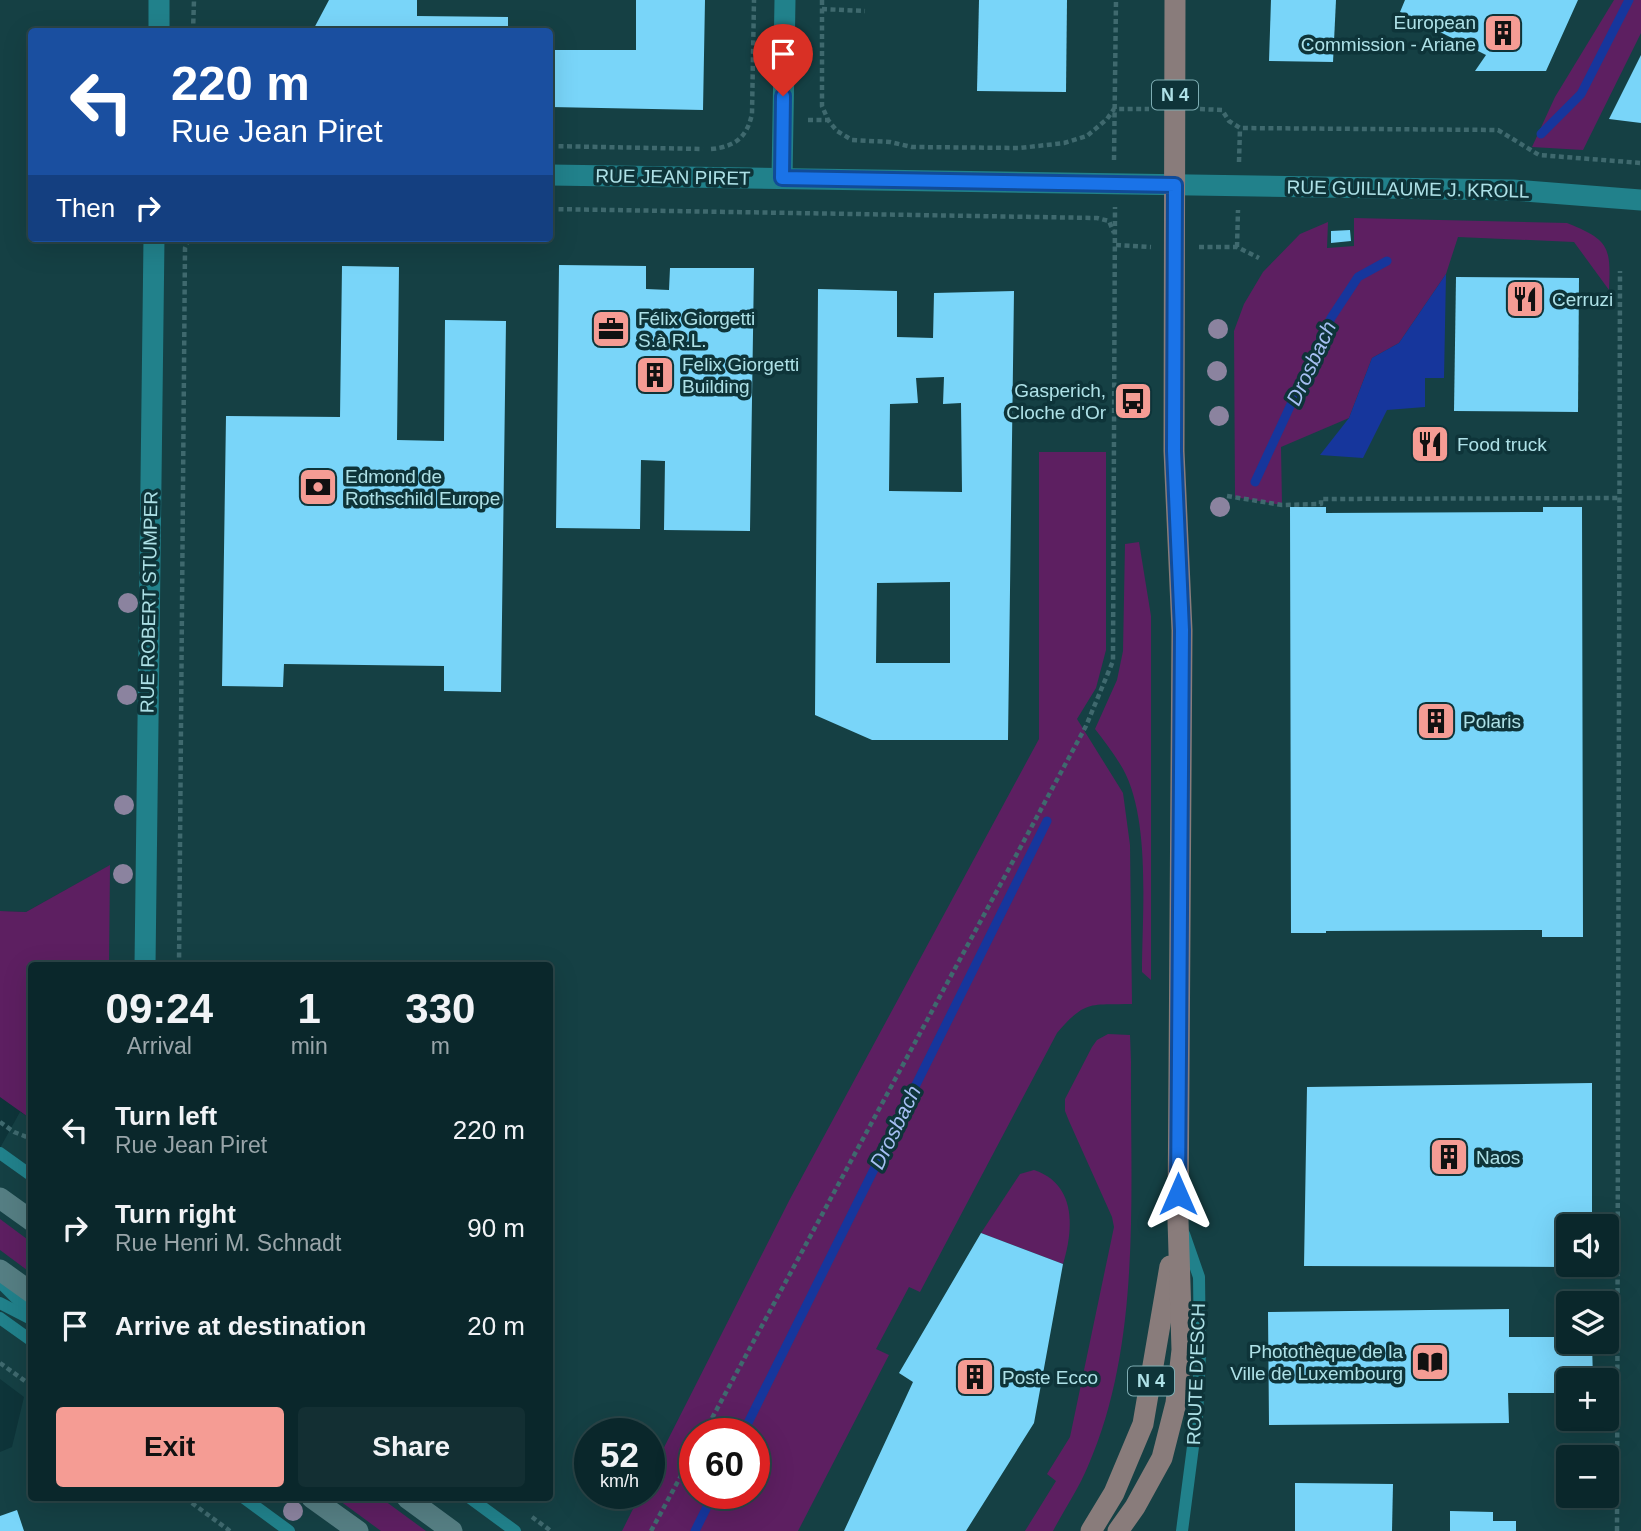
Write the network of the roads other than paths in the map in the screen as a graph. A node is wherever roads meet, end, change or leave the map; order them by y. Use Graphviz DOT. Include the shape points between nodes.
graph roads {
  1 [pos="159,0"];
  2 [pos="785,0"];
  3 [pos="1174,0"];
  4 [pos="159,28"];
  5 [pos="553,175"];
  6 [pos="782,178"];
  7 [pos="1175,185"];
  8 [pos="1641,200"];
  9 [pos="155,242"];
  10 [pos="145,962"];
  11 [pos="0,1153"];
  12 [pos="28,1173"];
  13 [pos="0,1198"];
  14 [pos="28,1218"];
  15 [pos="1178,1220"];
  16 [pos="0,1270"];
  17 [pos="0,1282"];
  18 [pos="28,1290"];
  19 [pos="0,1303"];
  20 [pos="28,1313"];
  21 [pos="28,1315"];
  22 [pos="0,1318"];
  23 [pos="28,1338"];
  24 [pos="248,1501"];
  25 [pos="316,1501"];
  26 [pos="411,1501"];
  27 [pos="474,1501"];
  28 [pos="289,1531"];
  29 [pos="358,1531"];
  30 [pos="452,1531"];
  31 [pos="515,1531"];
  32 [pos="1091,1531"];
  33 [pos="1118,1531"];
  34 [pos="1182,1531"];
  1 -- 4 [label="street"];
  2 -- 6 [label="street"];
  3 -- 7 [label="main road, ROUTE D'ESCH / N 4"];
  5 -- 6 [label="street, RUE JEAN PIRET"];
  6 -- 7 [label="street, RUE JEAN PIRET"];
  7 -- 8 [label="street, RUE GUILLAUME J. KROLL" via="1513,190"];
  7 -- 15 [label="main road, ROUTE D'ESCH / N 4" via="1174,451 1182,630"];
  9 -- 10 [label="street, RUE ROBERT STUMPER"];
  11 -- 12 [label="lane"];
  13 -- 14 [label="main road"];
  15 -- 32 [label="main road, ROUTE D'ESCH / N 4" via="1143,1424 1114,1493"];
  15 -- 33 [label="main road, ROUTE D'ESCH / N 4" via="1182,1350 1176,1403 1162,1458"];
  15 -- 34 [label="lane, ROUTE D'ESCH" via="1199,1277 1200,1354"];
  16 -- 18 [label="main road"];
  17 -- 20 [label="lane"];
  19 -- 21 [label="lane"];
  22 -- 23 [label="lane"];
  24 -- 28 [label="lane"];
  25 -- 29 [label="main road"];
  26 -- 30 [label="main road"];
  27 -- 31 [label="lane"];
}
